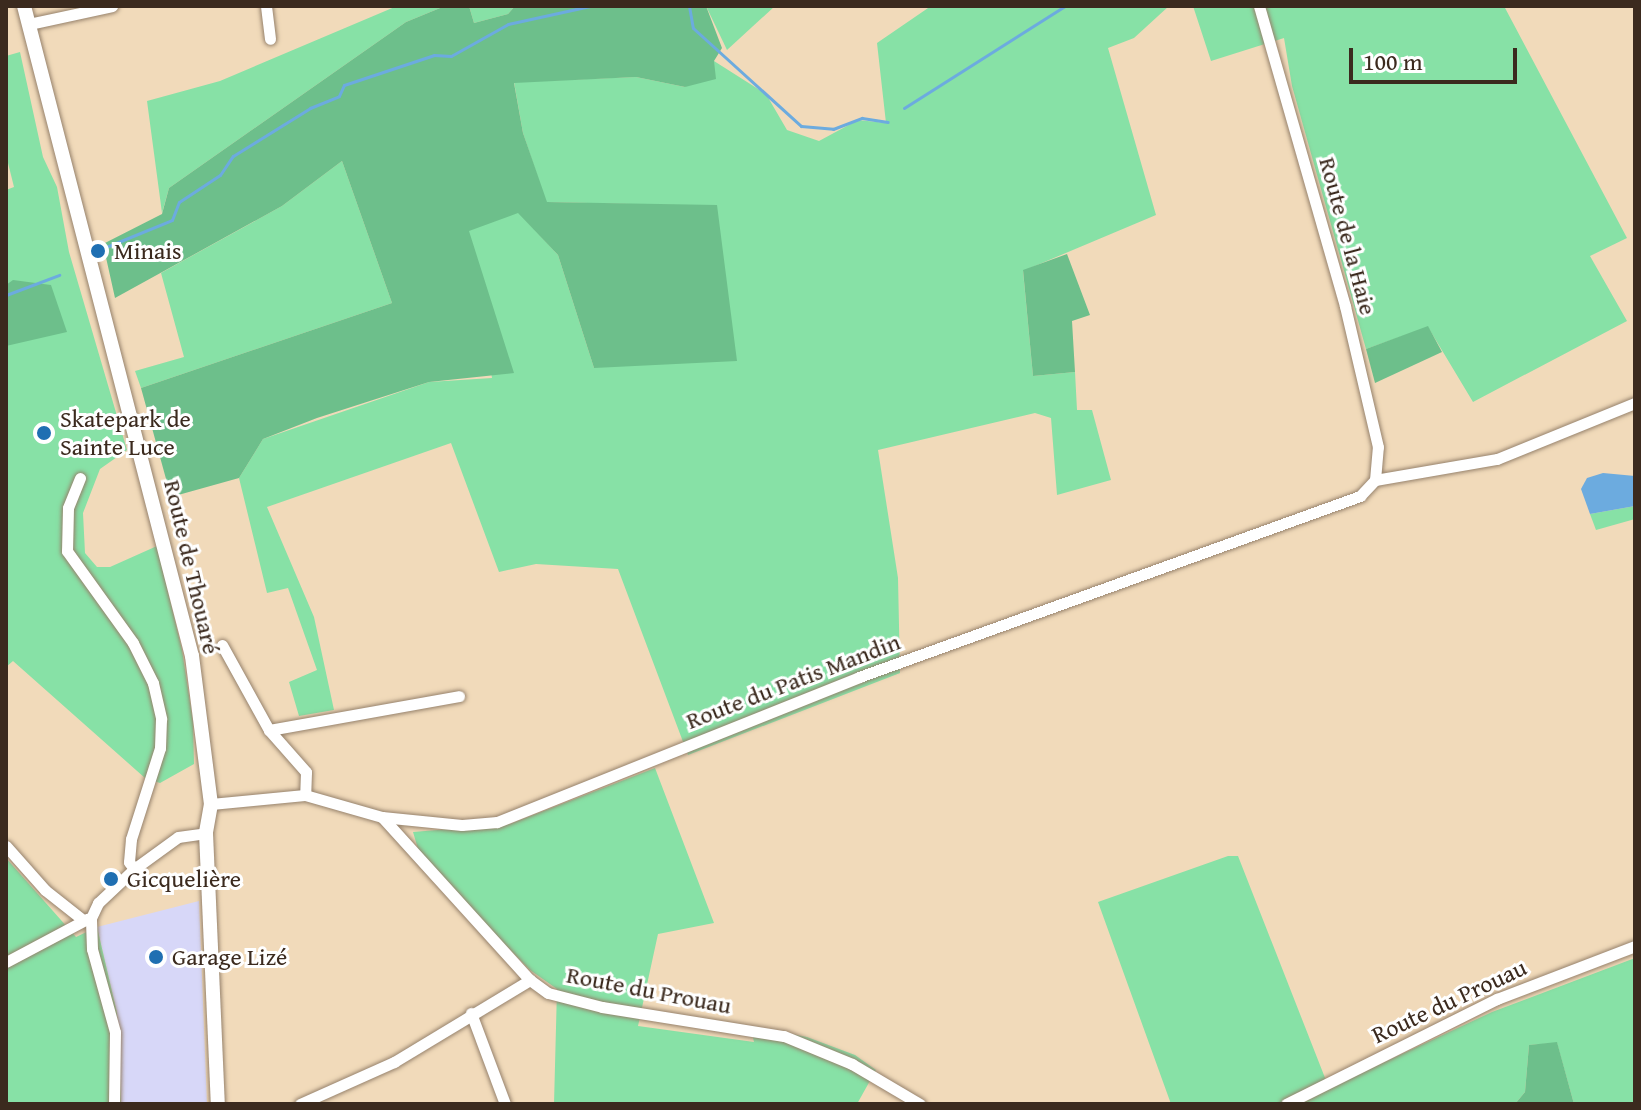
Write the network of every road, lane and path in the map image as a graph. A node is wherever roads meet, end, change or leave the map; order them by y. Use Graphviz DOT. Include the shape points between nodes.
graph roads {
  1 [pos="24,6"];
  2 [pos="112,6"];
  3 [pos="266,6"];
  4 [pos="1259,6"];
  5 [pos="29,24"];
  6 [pos="270,39"];
  7 [pos="1635,403"];
  8 [pos="80,478"];
  9 [pos="1375,480"];
  10 [pos="222,645"];
  11 [pos="459,696"];
  12 [pos="269,730"];
  13 [pos="305,795"];
  14 [pos="211,804"];
  15 [pos="382,817"];
  16 [pos="206,833"];
  17 [pos="6,846"];
  18 [pos="134,869"];
  19 [pos="87,919"];
  20 [pos="1635,946"];
  21 [pos="6,962"];
  22 [pos="530,980"];
  23 [pos="471,1013"];
  24 [pos="114,1104"];
  25 [pos="218,1104"];
  26 [pos="300,1104"];
  27 [pos="505,1104"];
  28 [pos="920,1104"];
  29 [pos="1286,1104"];
  1 -- 5 [label="street, Route de Thouaré"];
  2 -- 5 [label="street"];
  3 -- 6 [label="street"];
  4 -- 9 [label="street, Route de la Haie" via="1345,306 1378,447"];
  5 -- 14 [label="street, Route de Thouaré" via="184,613"];
  7 -- 9 [label="street" via="1497,459"];
  8 -- 18 [label="street" via="68,508 67,551 133,643 153,683 161,719 160,748 131,839 129,862"];
  9 -- 15 [label="street, Route du Patis Mandin" via="1346,502 859,677 497,822 462,825"];
  10 -- 12 [label="street"];
  11 -- 12 [label="street"];
  12 -- 13 [label="street" via="306,772"];
  13 -- 14 [label="street, Route du Patis Mandin"];
  13 -- 15 [label="street, Route du Patis Mandin"];
  14 -- 16 [label="street, Route de Thouaré"];
  15 -- 22 [label="street, Route du Prouau"];
  16 -- 18 [label="street" via="178,837"];
  16 -- 25 [label="street, Route de Thouaré"];
  17 -- 19 [label="street" via="45,890"];
  18 -- 19 [label="street"];
  19 -- 21 [label="street"];
  19 -- 24 [label="street" via="115,1032"];
  20 -- 29 [label="street, Route du Prouau" via="1497,999"];
  22 -- 23 [label="street"];
  22 -- 28 [label="street, Route du Prouau" via="569,1000 784,1036 852,1064"];
  23 -- 26 [label="street" via="394,1062"];
  23 -- 27 [label="street"];
}
